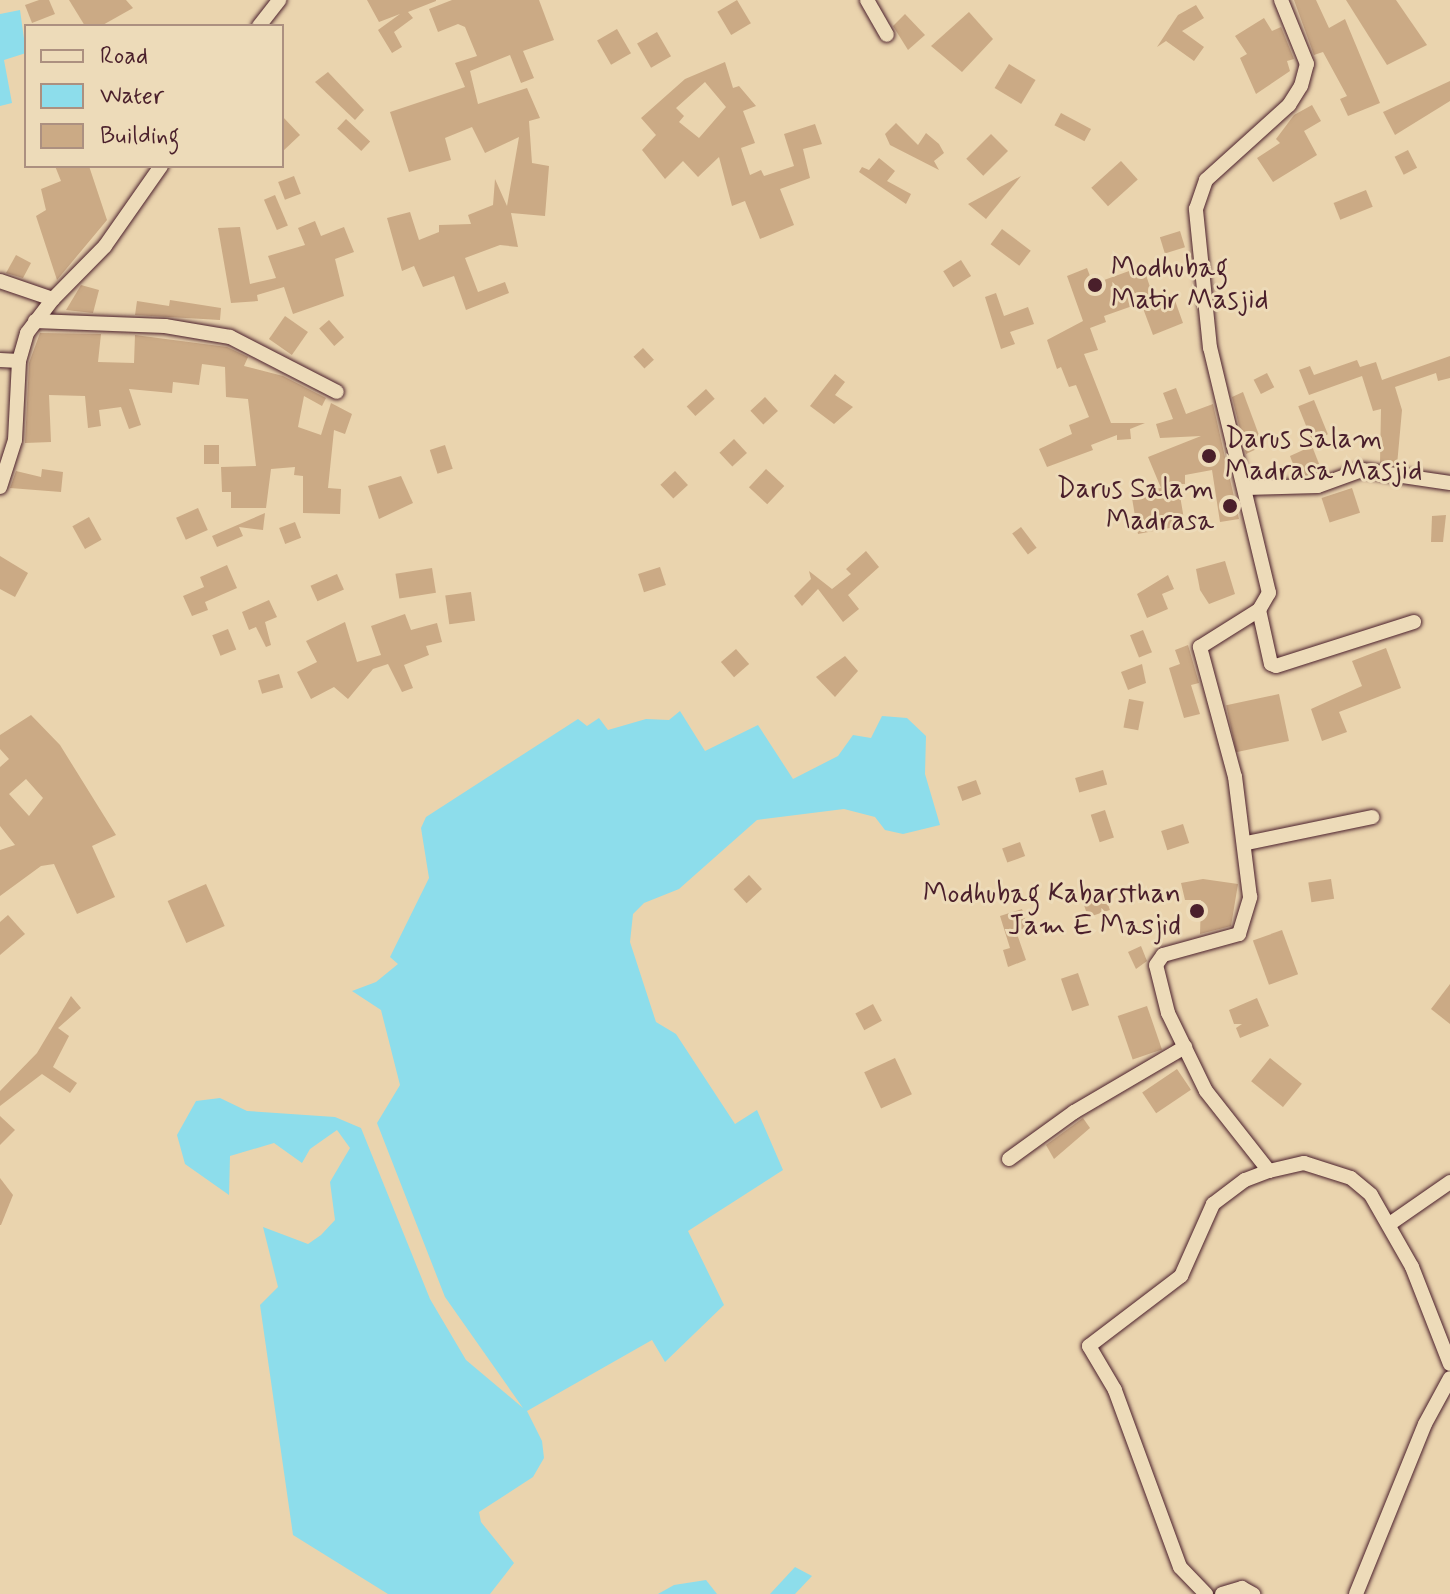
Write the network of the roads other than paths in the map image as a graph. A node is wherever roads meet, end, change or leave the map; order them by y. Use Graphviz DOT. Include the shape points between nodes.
graph roads {
  1 [pos="279,0"];
  2 [pos="867,0"];
  3 [pos="1281,0"];
  4 [pos="261,24"];
  5 [pos="887,35"];
  6 [pos="160,168"];
  7 [pos="0,281"];
  8 [pos="53,299"];
  9 [pos="35,321"];
  10 [pos="0,360"];
  11 [pos="19,361"];
  12 [pos="337,392"];
  13 [pos="1450,483"];
  14 [pos="0,487"];
  15 [pos="1246,488"];
  16 [pos="1259,610"];
  17 [pos="1414,622"];
  18 [pos="1372,817"];
  19 [pos="1247,843"];
  20 [pos="1185,1047"];
  21 [pos="1009,1159"];
  22 [pos="1269,1171"];
  23 [pos="1450,1182"];
  24 [pos="1391,1223"];
  25 [pos="1450,1364"];
  26 [pos="1450,1378"];
  27 [pos="1206,1594"];
  28 [pos="1222,1594"];
  29 [pos="1253,1594"];
  30 [pos="1356,1594"];
  1 -- 4 [label="street"];
  2 -- 5 [label="street"];
  3 -- 15 [label="street" via="1307,64 1301,86 1289,105 1206,180 1196,209 1210,348"];
  6 -- 8 [label="street" via="105,246"];
  7 -- 8 [label="street"];
  8 -- 9 [label="street"];
  9 -- 11 [label="street"];
  9 -- 12 [label="street" via="165,326 230,337"];
  10 -- 11 [label="street"];
  11 -- 14 [label="street" via="15,440"];
  13 -- 15 [label="street" via="1362,470 1290,490"];
  15 -- 16 [label="street" via="1269,593"];
  16 -- 17 [label="street" via="1271,664 1276,666"];
  16 -- 19 [label="street" via="1200,647"];
  18 -- 19 [label="street"];
  19 -- 20 [label="street" via="1250,897 1239,934 1163,955 1156,965 1168,1013"];
  20 -- 21 [label="street" via="1074,1112"];
  20 -- 22 [label="street" via="1206,1091"];
  22 -- 24 [label="street" via="1304,1163 1351,1178"];
  22 -- 27 [label="street" via="1245,1180 1213,1204 1181,1276 1089,1346 1115,1390 1180,1567"];
  23 -- 24 [label="street"];
  24 -- 25 [label="street"];
  26 -- 30 [label="street" via="1425,1424"];
  28 -- 29 [label="street" via="1242,1588"];
}
